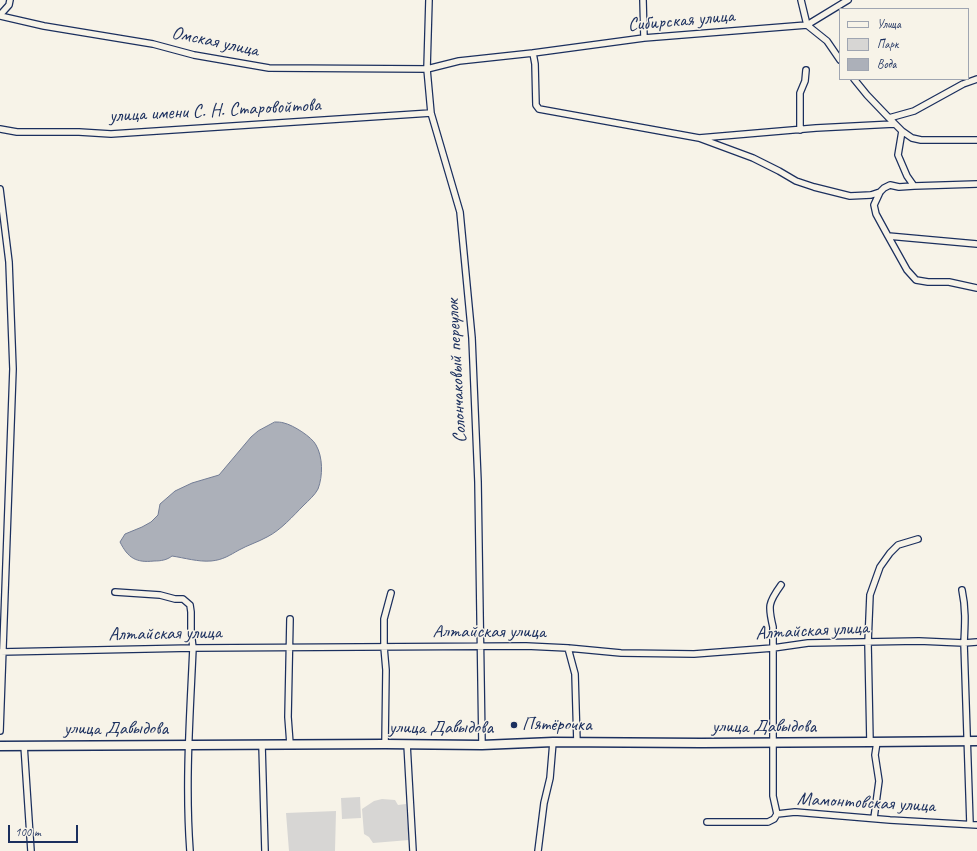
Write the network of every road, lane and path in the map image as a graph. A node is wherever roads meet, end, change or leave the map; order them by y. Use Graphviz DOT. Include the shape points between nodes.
graph roads {
  1 [pos="10,0"];
  2 [pos="429,0"];
  3 [pos="643,0"];
  4 [pos="801,0"];
  5 [pos="848,0"];
  6 [pos="0,16"];
  7 [pos="807,25"];
  8 [pos="644,38"];
  9 [pos="532,53"];
  10 [pos="839,59"];
  11 [pos="427,69"];
  12 [pos="806,70"];
  13 [pos="977,79"];
  14 [pos="855,80"];
  15 [pos="431,113"];
  16 [pos="889,118"];
  17 [pos="894,124"];
  18 [pos="0,129"];
  19 [pos="800,130"];
  20 [pos="902,131"];
  21 [pos="699,138"];
  22 [pos="977,140"];
  23 [pos="977,184"];
  24 [pos="914,186"];
  25 [pos="0,189"];
  26 [pos="880,192"];
  27 [pos="888,236"];
  28 [pos="977,244"];
  29 [pos="977,288"];
  30 [pos="918,539"];
  31 [pos="781,585"];
  32 [pos="962,590"];
  33 [pos="115,592"];
  34 [pos="391,593"];
  35 [pos="2,603"];
  36 [pos="290,619"];
  37 [pos="977,642"];
  38 [pos="868,643"];
  39 [pos="964,643"];
  40 [pos="384,647"];
  41 [pos="481,647"];
  42 [pos="193,648"];
  43 [pos="289,648"];
  44 [pos="568,648"];
  45 [pos="773,648"];
  46 [pos="1,652"];
  47 [pos="0,731"];
  48 [pos="967,741"];
  49 [pos="977,741"];
  50 [pos="553,742"];
  51 [pos="874,742"];
  52 [pos="577,743"];
  53 [pos="773,743"];
  54 [pos="290,744"];
  55 [pos="385,744"];
  56 [pos="407,744"];
  57 [pos="24,745"];
  58 [pos="189,745"];
  59 [pos="262,745"];
  60 [pos="482,745"];
  61 [pos="0,746"];
  62 [pos="777,814"];
  63 [pos="874,818"];
  64 [pos="708,822"];
  65 [pos="970,824"];
  66 [pos="977,825"];
  67 [pos="31,851"];
  68 [pos="190,851"];
  69 [pos="265,851"];
  70 [pos="413,851"];
  71 [pos="538,851"];
  1 -- 6 [label="street"];
  2 -- 11 [label="street, Солончаковый переулок"];
  3 -- 8 [label="street"];
  4 -- 7 [label="street"];
  5 -- 7 [label="street"];
  6 -- 11 [label="street, Омская улица" via="269,68"];
  7 -- 8 [label="street, Сибирская улица"];
  7 -- 10 [label="street" via="827,41"];
  8 -- 9 [label="street, Сибирская улица"];
  9 -- 11 [label="street, Сибирская улица" via="459,61"];
  9 -- 21 [label="street" via="535,64 536,104 539,109"];
  11 -- 15 [label="street, Солончаковый переулок"];
  12 -- 19 [label="street" via="800,92"];
  13 -- 16 [label="street" via="914,111"];
  14 -- 16 [label="street"];
  15 -- 18 [label="street, улица имени С. Н. Старовойтова" via="111,134 17,132"];
  15 -- 41 [label="street, Солончаковый переулок" via="460,212 471,330 478,482"];
  16 -- 17 [label="street"];
  17 -- 19 [label="street"];
  17 -- 20 [label="street"];
  19 -- 21 [label="street"];
  20 -- 22 [label="street" via="912,138 921,140"];
  20 -- 24 [label="street" via="898,155"];
  21 -- 26 [label="street" via="752,158 796,181 814,187 850,196"];
  23 -- 24 [label="street"];
  24 -- 26 [label="street" via="899,188 890,185"];
  25 -- 35 [label="street" via="9,262 13,369"];
  26 -- 27 [label="street" via="874,205"];
  27 -- 28 [label="street"];
  27 -- 29 [label="street" via="907,270 916,280 950,282"];
  30 -- 38 [label="street" via="898,545 880,567 870,595"];
  31 -- 45 [label="street" via="770,604"];
  32 -- 39 [label="street" via="966,621"];
  33 -- 42 [label="street" via="183,599 190,605 192,612"];
  34 -- 40 [label="street" via="384,619"];
  35 -- 46 [label="street"];
  36 -- 43 [label="street"];
  37 -- 39 [label="street, Алтайская улица"];
  38 -- 39 [label="street, Алтайская улица"];
  38 -- 45 [label="street, Алтайская улица" via="808,643"];
  38 -- 51 [label="street"];
  39 -- 48 [label="street"];
  40 -- 41 [label="street, Алтайская улица"];
  40 -- 43 [label="street, Алтайская улица"];
  40 -- 55 [label="street"];
  41 -- 44 [label="street, Алтайская улица"];
  41 -- 60 [label="street, Солончаковый переулок"];
  42 -- 43 [label="street, Алтайская улица"];
  42 -- 46 [label="street, Алтайская улица"];
  42 -- 58 [label="street"];
  43 -- 54 [label="street"];
  44 -- 45 [label="street, Алтайская улица" via="621,653 694,654"];
  44 -- 52 [label="street" via="575,674"];
  45 -- 53 [label="street"];
  46 -- 47 [label="street"];
  48 -- 49 [label="main road, улица Давыдова"];
  48 -- 51 [label="main road, улица Давыдова"];
  48 -- 65 [label="street"];
  50 -- 52 [label="main road, улица Давыдова"];
  50 -- 60 [label="main road, улица Давыдова"];
  50 -- 71 [label="street"];
  51 -- 53 [label="main road, улица Давыдова"];
  51 -- 63 [label="street" via="879,781"];
  52 -- 53 [label="main road, улица Давыдова"];
  53 -- 62 [label="street" via="773,796"];
  54 -- 55 [label="main road, улица Давыдова"];
  54 -- 59 [label="main road, улица Давыдова"];
  55 -- 56 [label="main road, улица Давыдова"];
  56 -- 60 [label="main road, улица Давыдова"];
  56 -- 70 [label="street"];
  57 -- 58 [label="main road, улица Давыдова"];
  57 -- 61 [label="main road, улица Давыдова"];
  57 -- 67 [label="street"];
  58 -- 59 [label="main road, улица Давыдова"];
  58 -- 68 [label="street"];
  59 -- 69 [label="street"];
  62 -- 63 [label="street, Мамонтовская улица" via="795,812"];
  62 -- 64 [label="street, Мамонтовская улица" via="768,822"];
  63 -- 65 [label="street, Мамонтовская улица"];
  65 -- 66 [label="street, Мамонтовская улица"];
}
